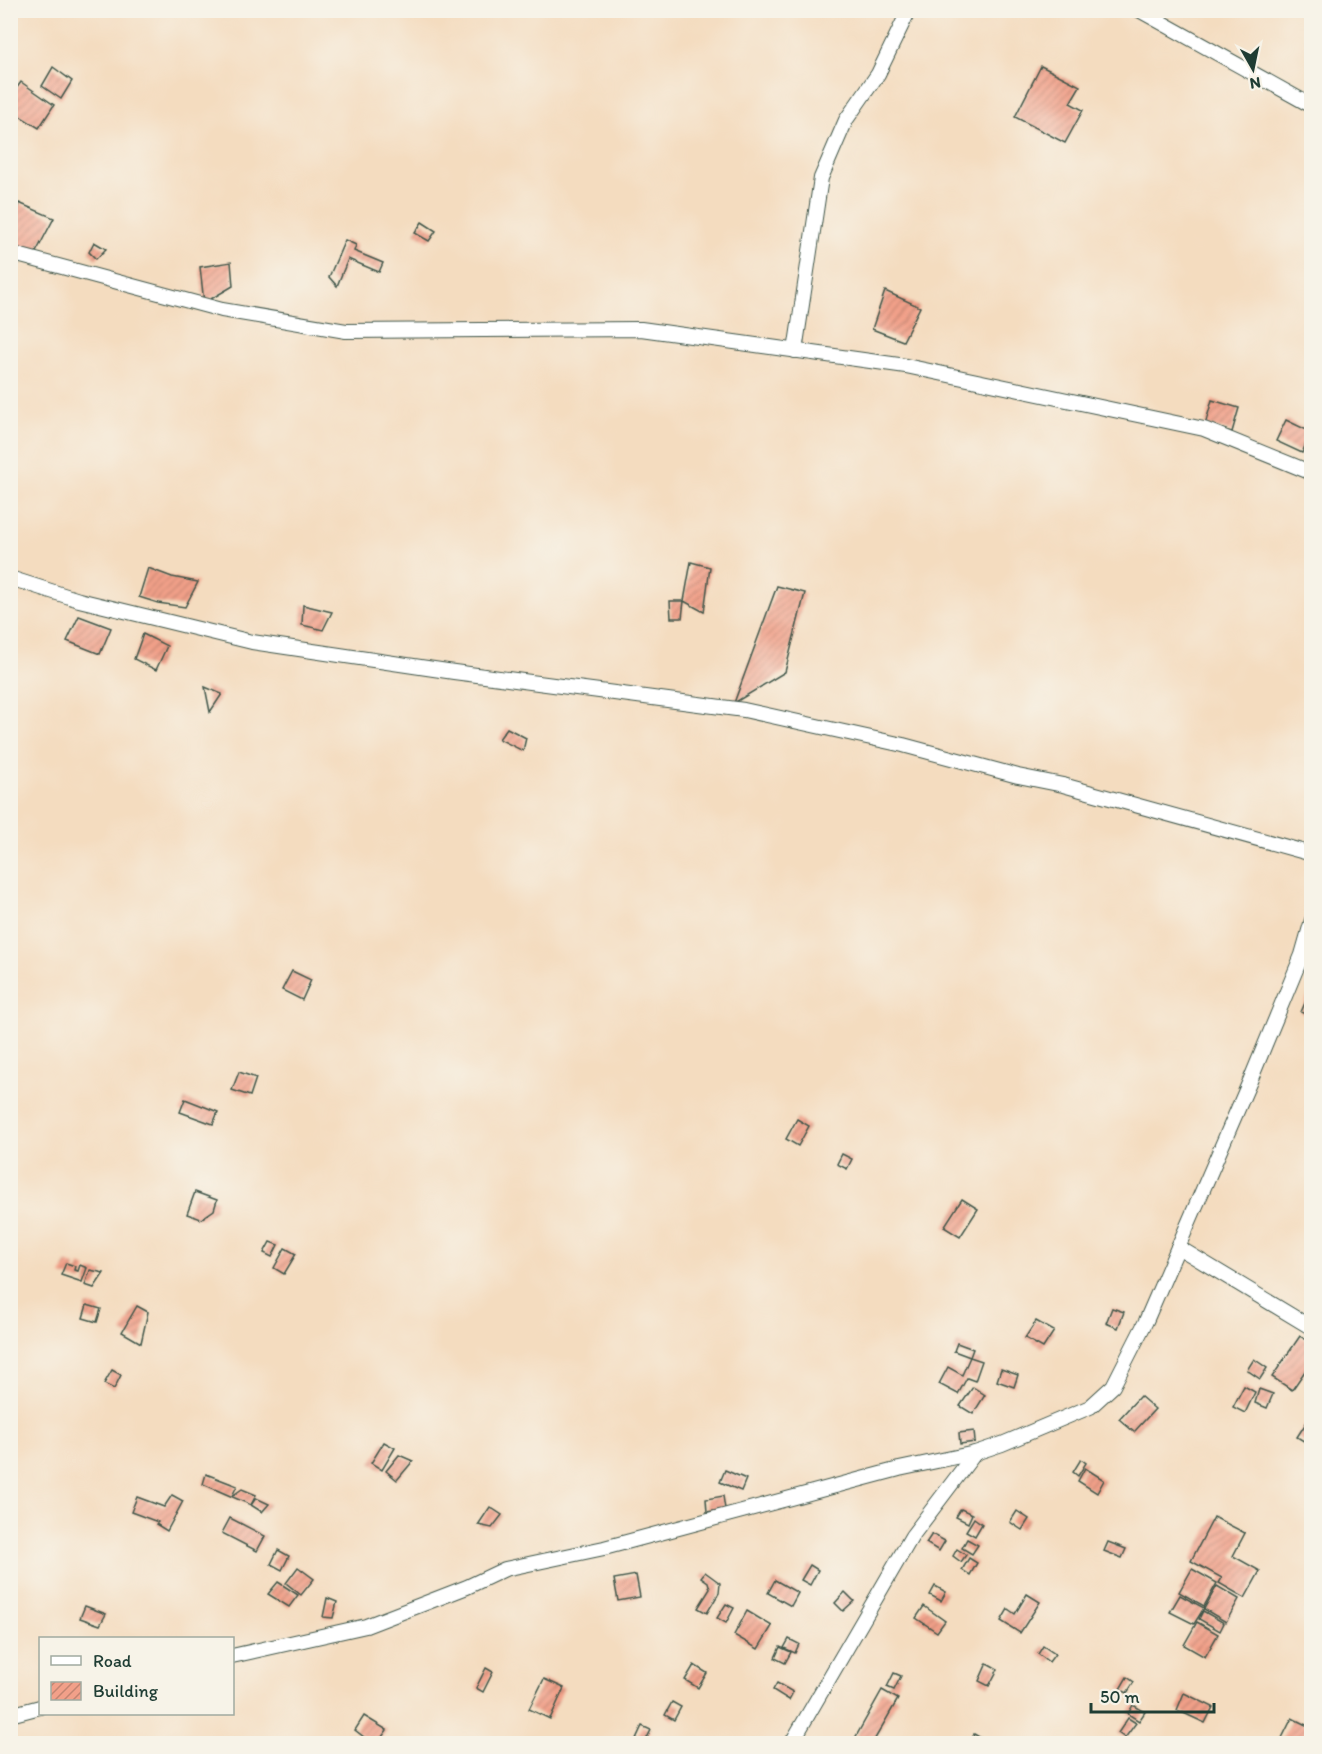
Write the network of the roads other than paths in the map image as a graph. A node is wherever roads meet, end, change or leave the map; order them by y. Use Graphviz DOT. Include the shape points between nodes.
graph roads {
  1 [pos="909,10"];
  2 [pos="1139,10"];
  3 [pos="1311,106"];
  4 [pos="10,253"];
  5 [pos="795,351"];
  6 [pos="1311,473"];
  7 [pos="10,578"];
  8 [pos="1311,854"];
  9 [pos="1311,920"];
  10 [pos="1178,1247"];
  11 [pos="1311,1328"];
  12 [pos="975,1453"];
  13 [pos="234,1656"];
  14 [pos="39,1707"];
  15 [pos="10,1715"];
  16 [pos="791,1743"];
  1 -- 5 [label="street" via="878,74 846,120 821,178"];
  2 -- 3 [label="street"];
  4 -- 5 [label="street" via="222,310 346,331 641,329"];
  5 -- 6 [label="street" via="906,366 1204,429"];
  7 -- 8 [label="street" via="79,600 252,642 744,710 1063,784"];
  9 -- 10 [label="street" via="1302,955"];
  10 -- 11 [label="street"];
  10 -- 12 [label="street" via="1113,1386 1090,1407"];
  12 -- 13 [label="street" via="887,1472 604,1548 505,1569 366,1626"];
  12 -- 16 [label="street" via="912,1536"];
  14 -- 15 [label="street"];
}
